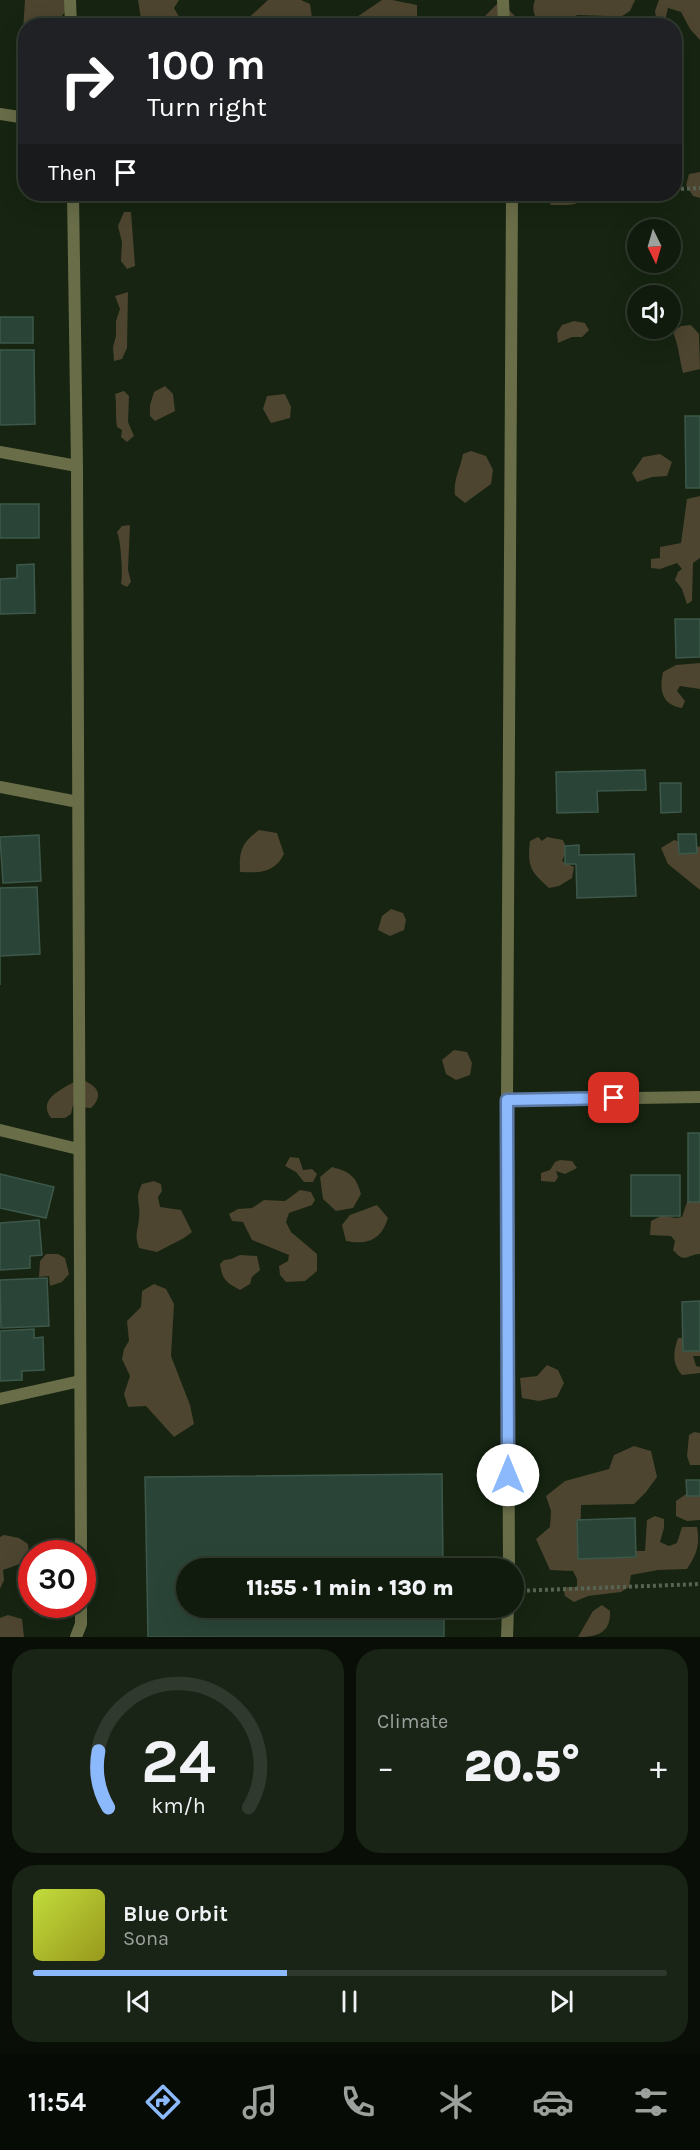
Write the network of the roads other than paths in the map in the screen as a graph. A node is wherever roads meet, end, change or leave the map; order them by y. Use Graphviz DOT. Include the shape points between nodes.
graph roads {
  1 [pos="70,0"];
  2 [pos="503,0"];
  3 [pos="71,18"];
  4 [pos="504,18"];
  5 [pos="0,114"];
  6 [pos="18,117"];
  7 [pos="74,201"];
  8 [pos="512,201"];
  9 [pos="0,452"];
  10 [pos="77,466"];
  11 [pos="0,787"];
  12 [pos="78,802"];
  13 [pos="700,1097"];
  14 [pos="507,1100"];
  15 [pos="0,1130"];
  16 [pos="78,1149"];
  17 [pos="80,1381"];
  18 [pos="0,1398"];
  19 [pos="81,1540"];
  20 [pos="509,1558"];
  21 [pos="81,1618"];
  22 [pos="508,1618"];
  23 [pos="76,1637"];
  24 [pos="507,1637"];
  1 -- 3 [label="street"];
  2 -- 4 [label="street"];
  5 -- 6 [label="street"];
  7 -- 10 [label="street"];
  8 -- 14 [label="street"];
  9 -- 10 [label="street"];
  10 -- 12 [label="street"];
  11 -- 12 [label="street"];
  12 -- 16 [label="street"];
  13 -- 14 [label="street"];
  14 -- 20 [label="street"];
  15 -- 16 [label="street"];
  16 -- 17 [label="street"];
  17 -- 18 [label="street"];
  17 -- 19 [label="street"];
  21 -- 23 [label="street"];
  22 -- 24 [label="street"];
}
